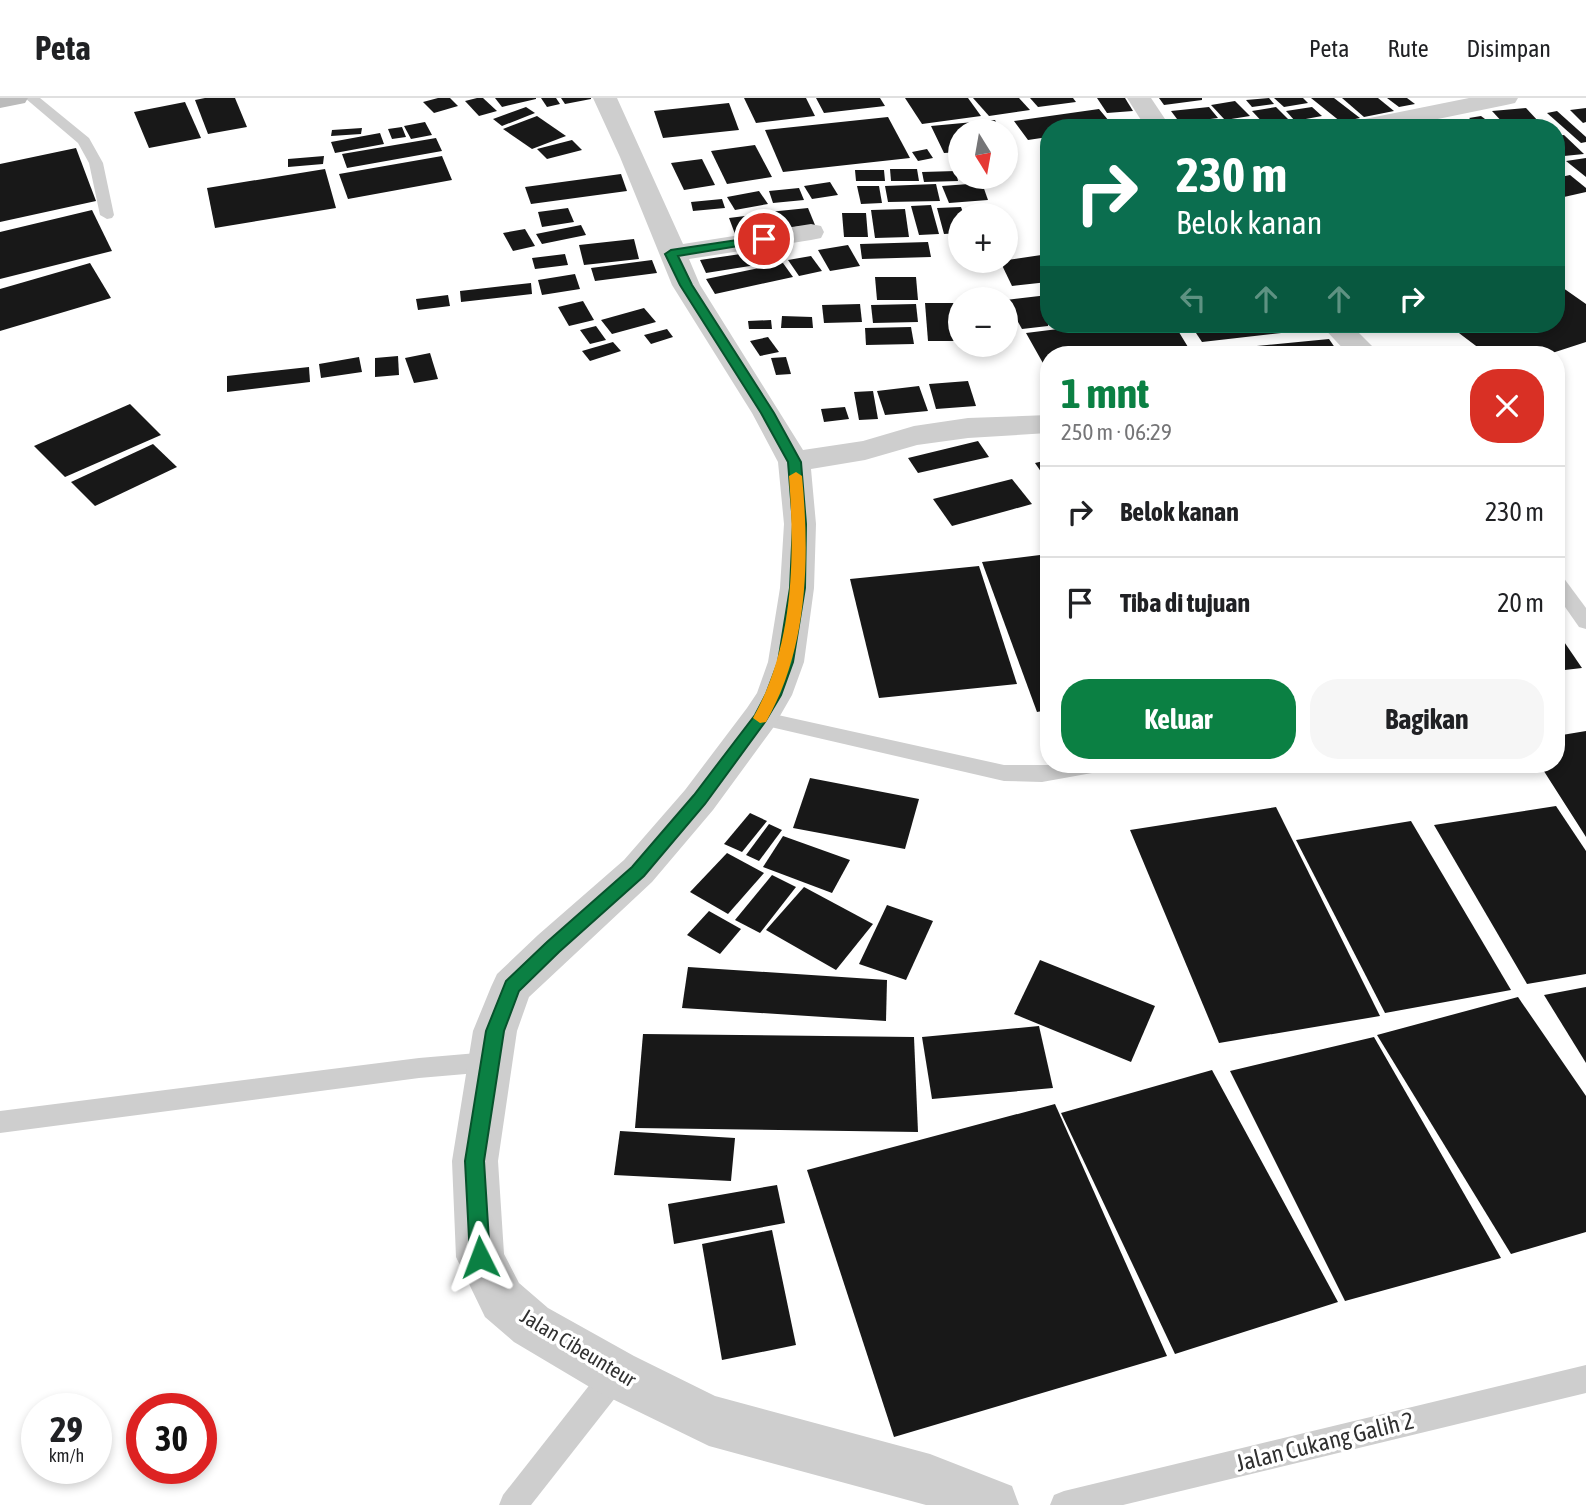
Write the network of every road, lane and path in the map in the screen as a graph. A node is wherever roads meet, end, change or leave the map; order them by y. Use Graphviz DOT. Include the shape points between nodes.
graph roads {
  1 [pos="16,98"];
  2 [pos="32,98"];
  3 [pos="605,98"];
  4 [pos="1139,98"];
  5 [pos="1506,98"];
  6 [pos="0,101"];
  7 [pos="1442,103"];
  8 [pos="1153,119"];
  9 [pos="1386,119"];
  10 [pos="1462,119"];
  11 [pos="107,215"];
  12 [pos="811,232"];
  13 [pos="671,254"];
  14 [pos="1343,333"];
  15 [pos="1357,346"];
  16 [pos="1040,424"];
  17 [pos="794,462"];
  18 [pos="1565,593"];
  19 [pos="1586,622"];
  20 [pos="760,719"];
  21 [pos="1048,773"];
  22 [pos="489,1062"];
  23 [pos="0,1122"];
  24 [pos="615,1374"];
  25 [pos="1586,1379"];
  26 [pos="513,1505"];
  27 [pos="993,1505"];
  28 [pos="1064,1505"];
  1 -- 6 [label="main road"];
  2 -- 11 [label="lane" via="84,141 96,163"];
  3 -- 13 [label="street, Jalan Cibeunteur"];
  4 -- 8 [label="street"];
  5 -- 7 [label="street"];
  7 -- 9 [label="street"];
  7 -- 10 [label="street"];
  12 -- 13 [label="street"];
  13 -- 17 [label="street, Jalan Cibeunteur"];
  14 -- 15 [label="street"];
  16 -- 17 [label="street" via="914,436"];
  17 -- 20 [label="street, Jalan Cibeunteur" via="800,524 797,588 786,662"];
  18 -- 19 [label="lane"];
  20 -- 21 [label="lane" via="1004,773"];
  20 -- 22 [label="street, Jalan Cibeunteur" via="638,871 512,987"];
  22 -- 23 [label="lane"];
  22 -- 24 [label="street, Jalan Cibeunteur" via="475,1161 480,1257 502,1300 531,1325"];
  24 -- 26 [label="lane"];
  24 -- 27 [label="street, Jalan Cibeunteur" via="709,1420 930,1480"];
  25 -- 28 [label="lane, Jalan Cukang Galih 2"];
}
